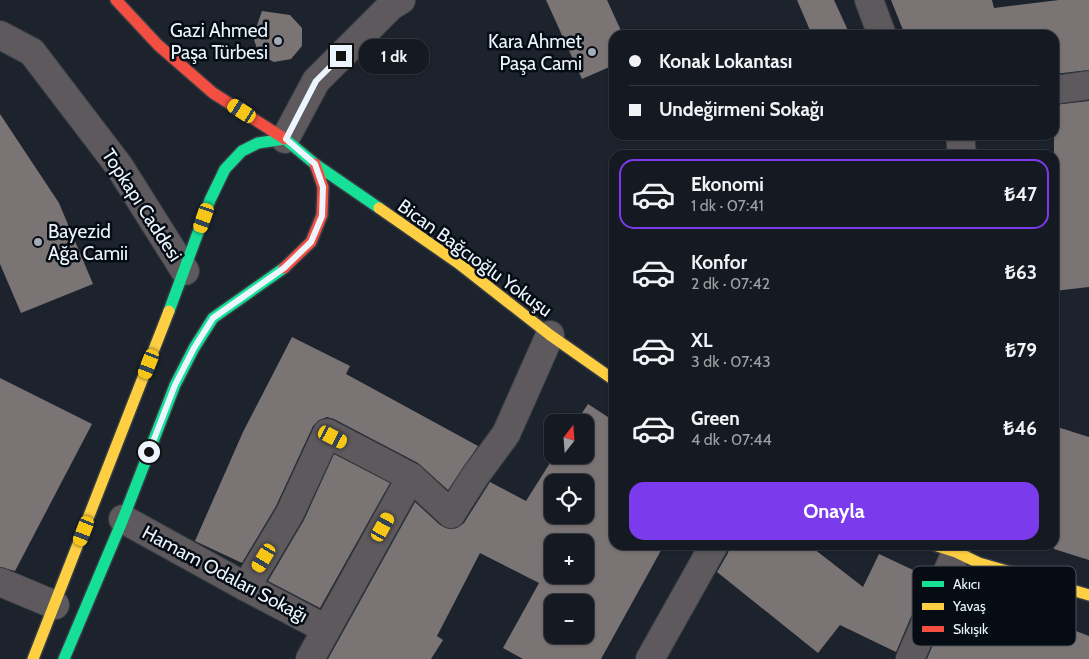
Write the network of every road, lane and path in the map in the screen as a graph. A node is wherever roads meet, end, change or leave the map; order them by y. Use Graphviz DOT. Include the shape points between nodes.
graph roads {
  1 [pos="116,0"];
  2 [pos="401,0"];
  3 [pos="869,0"];
  4 [pos="880,30"];
  5 [pos="0,35"];
  6 [pos="1089,85"];
  7 [pos="1059,89"];
  8 [pos="286,139"];
  9 [pos="315,164"];
  10 [pos="185,271"];
  11 [pos="550,335"];
  12 [pos="609,376"];
  13 [pos="411,477"];
  14 [pos="123,519"];
  15 [pos="711,550"];
  16 [pos="945,550"];
  17 [pos="947,550"];
  18 [pos="940,566"];
  19 [pos="989,566"];
  20 [pos="0,582"];
  21 [pos="246,587"];
  22 [pos="1076,591"];
  23 [pos="1089,595"];
  24 [pos="55,605"];
  25 [pos="326,629"];
  26 [pos="914,646"];
  27 [pos="33,659"];
  28 [pos="64,659"];
  29 [pos="310,659"];
  30 [pos="650,659"];
  31 [pos="910,659"];
  1 -- 8 [label="main road" via="158,45 213,92"];
  2 -- 8 [label="street" via="391,6 316,81"];
  3 -- 4 [label="street"];
  5 -- 10 [label="street, Topkapı Caddesi" via="32,52 119,166"];
  6 -- 7 [label="street"];
  8 -- 9 [label="main road, Bican Bağcıoğlu Yokuşu"];
  8 -- 10 [label="main road" via="258,143 242,151 225,169 210,200"];
  9 -- 11 [label="main road, Bican Bağcıoğlu Yokuşu" via="458,263"];
  9 -- 14 [label="main road" via="323,187 322,216 311,242 284,268 213,318 175,385"];
  10 -- 24 [label="main road, Topkapı Caddesi"];
  11 -- 12 [label="main road, Bican Bağcıoğlu Yokuşu"];
  11 -- 13 [label="street" via="506,434 451,514"];
  13 -- 21 [label="street" via="327,433 290,513"];
  13 -- 25 [label="street, Hamam Odaları Sokağı"];
  14 -- 21 [label="street, Hamam Odaları Sokağı"];
  14 -- 28 [label="main road"];
  15 -- 30 [label="street"];
  16 -- 18 [label="street"];
  17 -- 19 [label="main road"];
  20 -- 24 [label="street"];
  21 -- 25 [label="street, Hamam Odaları Sokağı"];
  22 -- 23 [label="main road"];
  24 -- 27 [label="main road, Topkapı Caddesi"];
  25 -- 29 [label="street, Hamam Odaları Sokağı"];
  26 -- 31 [label="street"];
}
